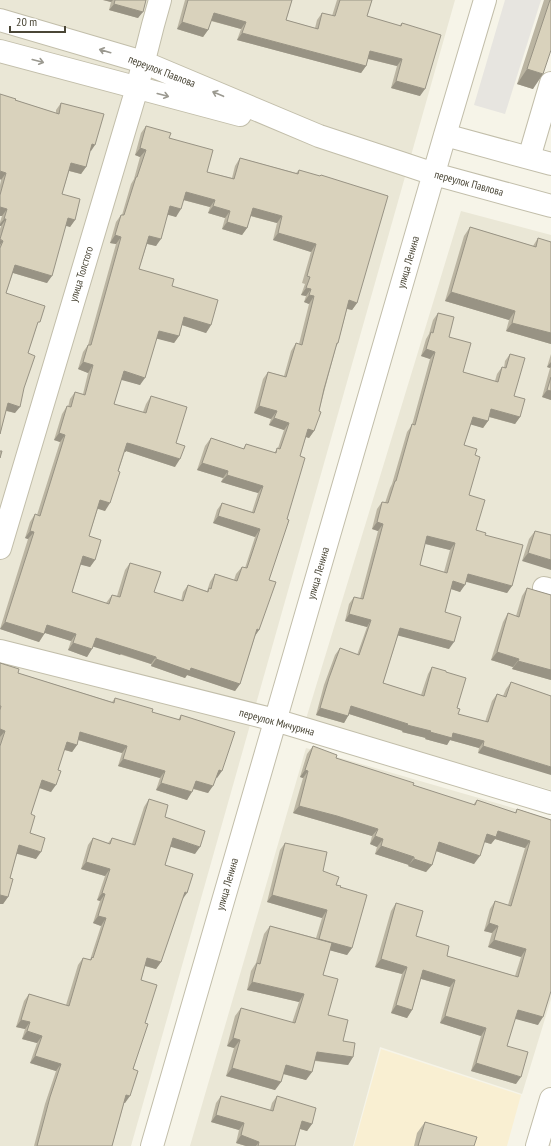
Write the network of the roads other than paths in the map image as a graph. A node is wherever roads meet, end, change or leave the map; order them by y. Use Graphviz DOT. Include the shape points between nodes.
graph roads {
  1 [pos="160,0"];
  2 [pos="485,0"];
  3 [pos="0,20"];
  4 [pos="0,51"];
  5 [pos="143,62"];
  6 [pos="551,83"];
  7 [pos="136,88"];
  8 [pos="445,135"];
  9 [pos="319,136"];
  10 [pos="529,158"];
  11 [pos="551,164"];
  12 [pos="434,174"];
  13 [pos="551,206"];
  14 [pos="0,548"];
  15 [pos="0,651"];
  16 [pos="275,720"];
  17 [pos="551,803"];
  18 [pos="551,1099"];
  19 [pos="152,1146"];
  20 [pos="537,1146"];
  1 -- 5 [label="street, улица Толстого"];
  2 -- 8 [label="street, улица Ленина"];
  5 -- 3 [label="street, переулок Павлова, one-way"];
  4 -- 7 [label="street, переулок Павлова, one-way"];
  5 -- 7 [label="street, улица Толстого"];
  9 -- 5 [label="street, переулок Павлова, one-way"];
  6 -- 10 [label="street"];
  7 -- 9 [label="street, переулок Павлова, one-way"];
  7 -- 14 [label="street, улица Толстого"];
  8 -- 10 [label="street"];
  8 -- 12 [label="street, улица Ленина"];
  9 -- 12 [label="street, переулок Павлова"];
  10 -- 11 [label="street"];
  12 -- 13 [label="street, переулок Павлова"];
  12 -- 16 [label="street, улица Ленина"];
  15 -- 16 [label="street, переулок Мичурина"];
  16 -- 17 [label="street, переулок Мичурина"];
  16 -- 19 [label="street, улица Ленина"];
  18 -- 20 [label="street"];
}
